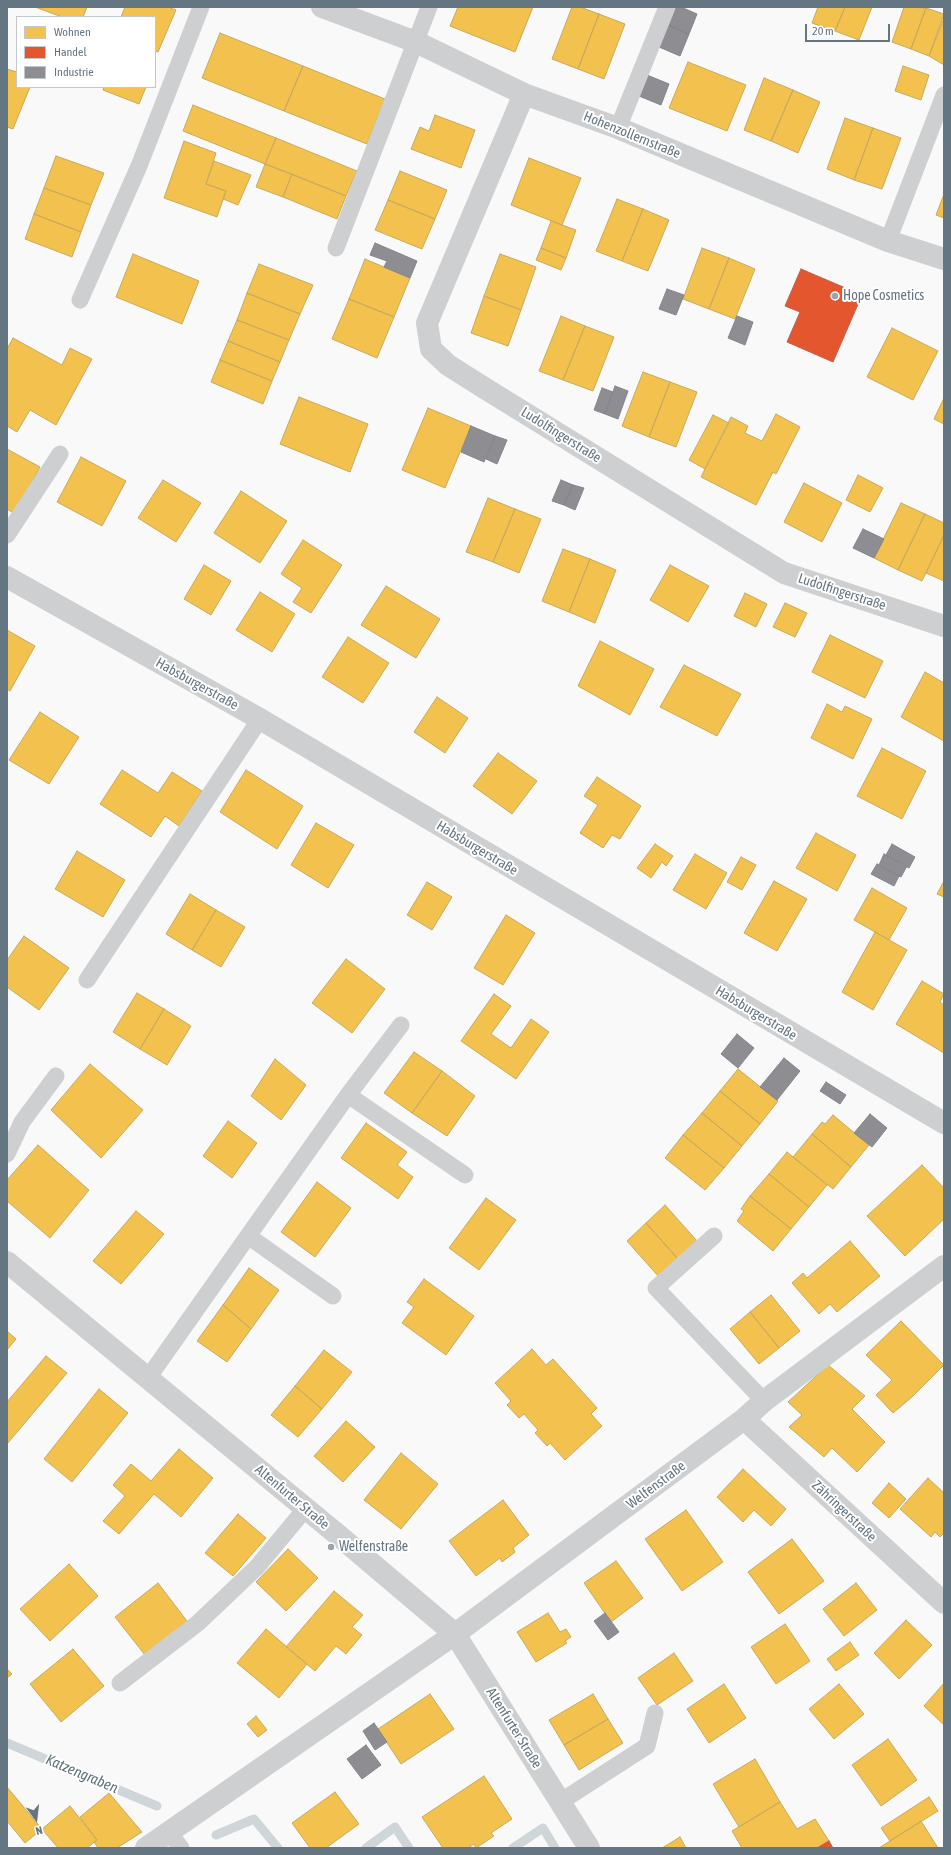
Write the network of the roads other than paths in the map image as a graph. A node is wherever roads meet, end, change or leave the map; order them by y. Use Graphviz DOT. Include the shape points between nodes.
graph roads {
  1 [pos="201,7"];
  2 [pos="322,7"];
  3 [pos="429,7"];
  4 [pos="667,7"];
  5 [pos="416,42"];
  6 [pos="524,94"];
  7 [pos="944,95"];
  8 [pos="618,128"];
  9 [pos="888,241"];
  10 [pos="336,248"];
  11 [pos="944,259"];
  12 [pos="80,300"];
  13 [pos="60,454"];
  14 [pos="7,535"];
  15 [pos="7,577"];
  16 [pos="944,626"];
  17 [pos="260,719"];
  18 [pos="87,980"];
  19 [pos="401,1025"];
  20 [pos="56,1076"];
  21 [pos="348,1095"];
  22 [pos="944,1123"];
  23 [pos="7,1154"];
  24 [pos="465,1175"];
  25 [pos="248,1236"];
  26 [pos="714,1236"];
  27 [pos="7,1262"];
  28 [pos="944,1266"];
  29 [pos="333,1296"];
  30 [pos="148,1378"];
  31 [pos="764,1401"];
  32 [pos="744,1419"];
  33 [pos="306,1508"];
  34 [pos="944,1603"];
  35 [pos="455,1634"];
  36 [pos="120,1682"];
  37 [pos="655,1713"];
  38 [pos="560,1802"];
  39 [pos="175,1840"];
  40 [pos="146,1848"];
  41 [pos="589,1848"];
  1 -- 12 [label="lane" via="140,166"];
  2 -- 5 [label="street, Hohenzollernstraße"];
  3 -- 5 [label="lane"];
  4 -- 8 [label="lane"];
  5 -- 6 [label="street, Hohenzollernstraße"];
  5 -- 10 [label="lane"];
  6 -- 8 [label="street, Hohenzollernstraße"];
  6 -- 16 [label="street, Ludolfingerstraße" via="428,322 431,349 448,365 784,573"];
  7 -- 9 [label="lane"];
  8 -- 9 [label="street, Hohenzollernstraße"];
  9 -- 11 [label="street, Hohenzollernstraße"];
  13 -- 14 [label="lane"];
  15 -- 17 [label="street, Habsburgerstraße"];
  17 -- 18 [label="lane"];
  17 -- 22 [label="street, Habsburgerstraße"];
  19 -- 21 [label="lane"];
  20 -- 23 [label="lane" via="22,1122"];
  21 -- 24 [label="lane"];
  21 -- 25 [label="lane"];
  25 -- 29 [label="lane"];
  25 -- 30 [label="lane"];
  26 -- 31 [label="lane" via="656,1288"];
  27 -- 30 [label="street, Altenfurter Straße"];
  28 -- 31 [label="street, Welfenstraße"];
  30 -- 33 [label="street, Altenfurter Straße"];
  31 -- 32 [label="street, Welfenstraße"];
  32 -- 34 [label="street, Zähringerstraße"];
  32 -- 35 [label="street, Welfenstraße"];
  33 -- 35 [label="street, Altenfurter Straße"];
  33 -- 36 [label="lane" via="257,1566 198,1623"];
  35 -- 38 [label="street, Altenfurter Straße"];
  35 -- 39 [label="street, Welfenstraße"];
  37 -- 38 [label="lane" via="647,1746"];
  38 -- 41 [label="street, Altenfurter Straße"];
  39 -- 40 [label="street, Welfenstraße"];
}
